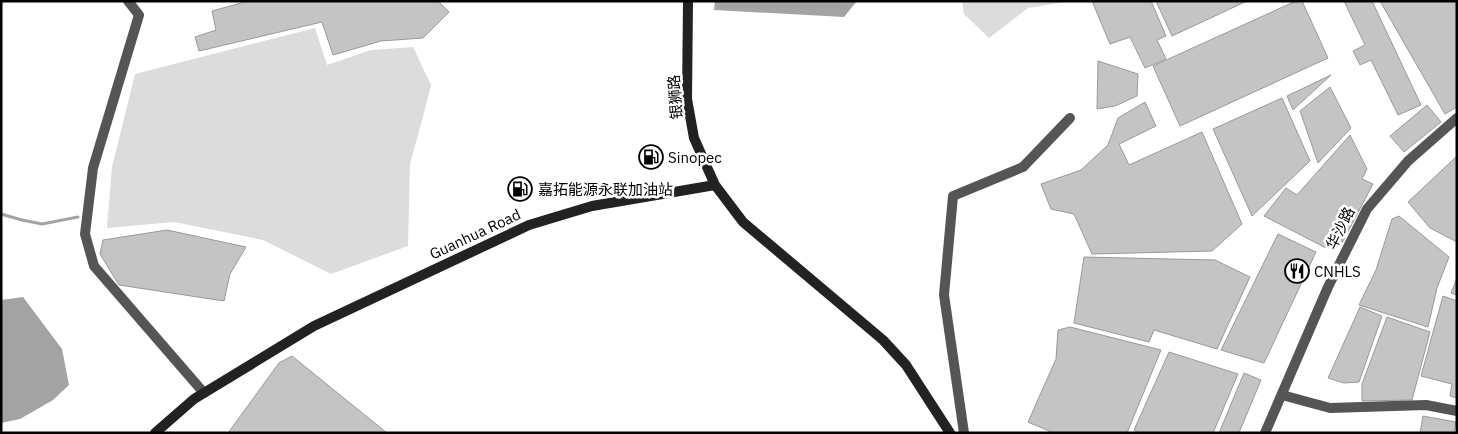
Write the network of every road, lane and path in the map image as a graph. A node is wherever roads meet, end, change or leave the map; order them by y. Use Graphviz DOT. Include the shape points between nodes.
graph roads {
  1 [pos="128,1"];
  2 [pos="688,1"];
  3 [pos="1070,118"];
  4 [pos="1457,118"];
  5 [pos="715,185"];
  6 [pos="204,393"];
  7 [pos="1282,395"];
  8 [pos="1457,411"];
  9 [pos="155,433"];
  10 [pos="950,433"];
  11 [pos="964,433"];
  12 [pos="1265,433"];
  1 -- 6 [label="street" via="139,15 93,168 84,234 94,266"];
  2 -- 5 [label="main road, 银狮路" via="687,99 694,138"];
  3 -- 11 [label="street" via="1022,167 953,196 944,295"];
  4 -- 7 [label="street, 华沙路" via="1408,161 1366,209 1328,287"];
  5 -- 6 [label="main road, Guanhua Road" via="592,206 529,225 314,326"];
  5 -- 10 [label="main road" via="743,222 883,340 906,364"];
  6 -- 9 [label="main road, Guanhua Road"];
  7 -- 8 [label="street" via="1330,408 1426,405"];
  7 -- 12 [label="street, 华沙路"];
}
